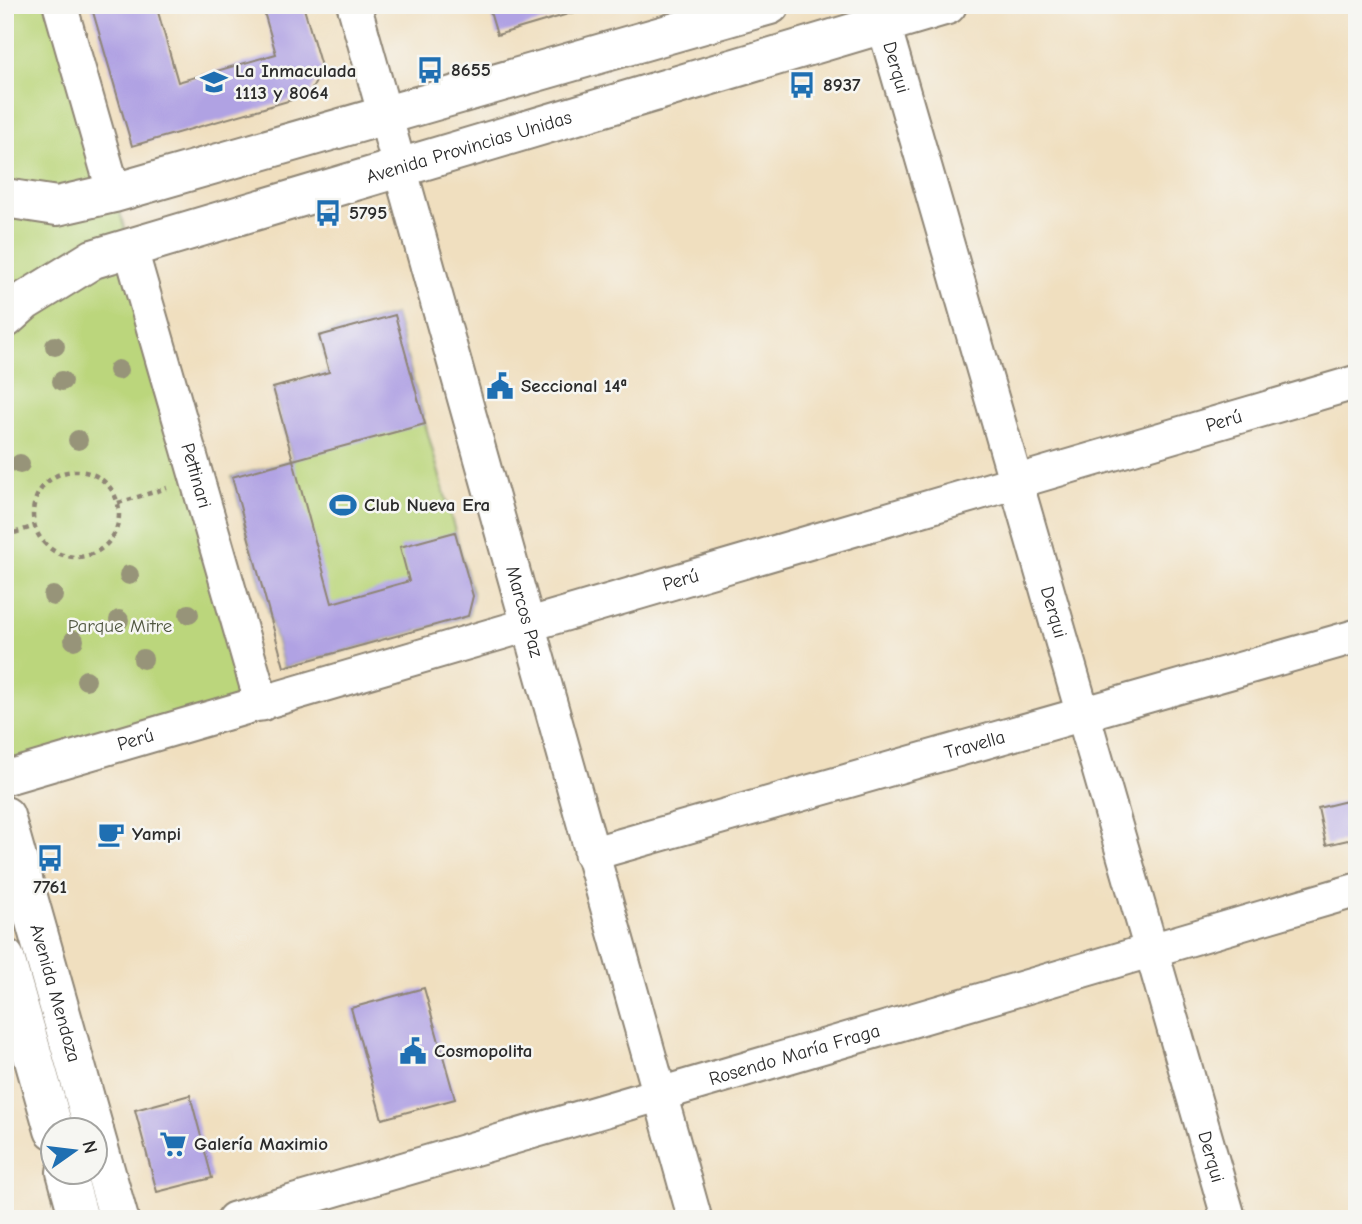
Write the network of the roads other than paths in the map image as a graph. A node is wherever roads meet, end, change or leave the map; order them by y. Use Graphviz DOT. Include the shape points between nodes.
graph roads {
  1 [pos="60,5"];
  2 [pos="354,5"];
  3 [pos="770,5"];
  4 [pos="947,5"];
  5 [pos="880,15"];
  6 [pos="385,116"];
  7 [pos="400,167"];
  8 [pos="114,193"];
  9 [pos="5,198"];
  10 [pos="130,247"];
  11 [pos="5,319"];
  12 [pos="1357,382"];
  13 [pos="1016,483"];
  14 [pos="527,626"];
  15 [pos="1357,636"];
  16 [pos="262,704"];
  17 [pos="1083,714"];
  18 [pos="5,778"];
  19 [pos="5,816"];
  20 [pos="591,854"];
  21 [pos="1357,890"];
  22 [pos="1151,950"];
  23 [pos="5,958"];
  24 [pos="660,1093"];
  25 [pos="50,1116"];
  26 [pos="90,1116"];
  27 [pos="108,1178"];
  28 [pos="70,1186"];
  29 [pos="79,1219"];
  30 [pos="120,1219"];
  31 [pos="234,1219"];
  32 [pos="695,1219"];
  33 [pos="1229,1219"];
  1 -- 8 [label="street"];
  2 -- 6 [label="street, Marcos Paz"];
  3 -- 6 [label="main road"];
  4 -- 5 [label="main road, Avenida Provincias Unidas"];
  5 -- 7 [label="main road, Avenida Provincias Unidas"];
  5 -- 13 [label="street, Derqui"];
  6 -- 7 [label="street, Marcos Paz"];
  6 -- 8 [label="main road"];
  7 -- 10 [label="main road, Avenida Provincias Unidas"];
  7 -- 14 [label="street, Marcos Paz"];
  8 -- 9 [label="main road" via="57,206"];
  10 -- 11 [label="main road, Avenida Provincias Unidas" via="93,259"];
  10 -- 16 [label="street, Pettinari"];
  12 -- 13 [label="street, Perú"];
  13 -- 14 [label="street, Perú"];
  13 -- 17 [label="street, Derqui"];
  14 -- 16 [label="street, Perú"];
  14 -- 20 [label="street, Marcos Paz"];
  15 -- 17 [label="street, Travella"];
  16 -- 18 [label="street, Perú"];
  17 -- 20 [label="street, Travella"];
  17 -- 22 [label="street, Derqui"];
  19 -- 26 [label="main road, Avenida Mendoza"];
  20 -- 24 [label="street, Marcos Paz"];
  21 -- 22 [label="street, Rosendo María Fraga"];
  22 -- 24 [label="street, Rosendo María Fraga"];
  22 -- 33 [label="street, Derqui"];
  23 -- 25 [label="main road, Avenida Mendoza"];
  24 -- 31 [label="street, Rosendo María Fraga"];
  24 -- 32 [label="street, Marcos Paz"];
  27 -- 30 [label="main road, Avenida Mendoza"];
  28 -- 29 [label="main road"];
}
